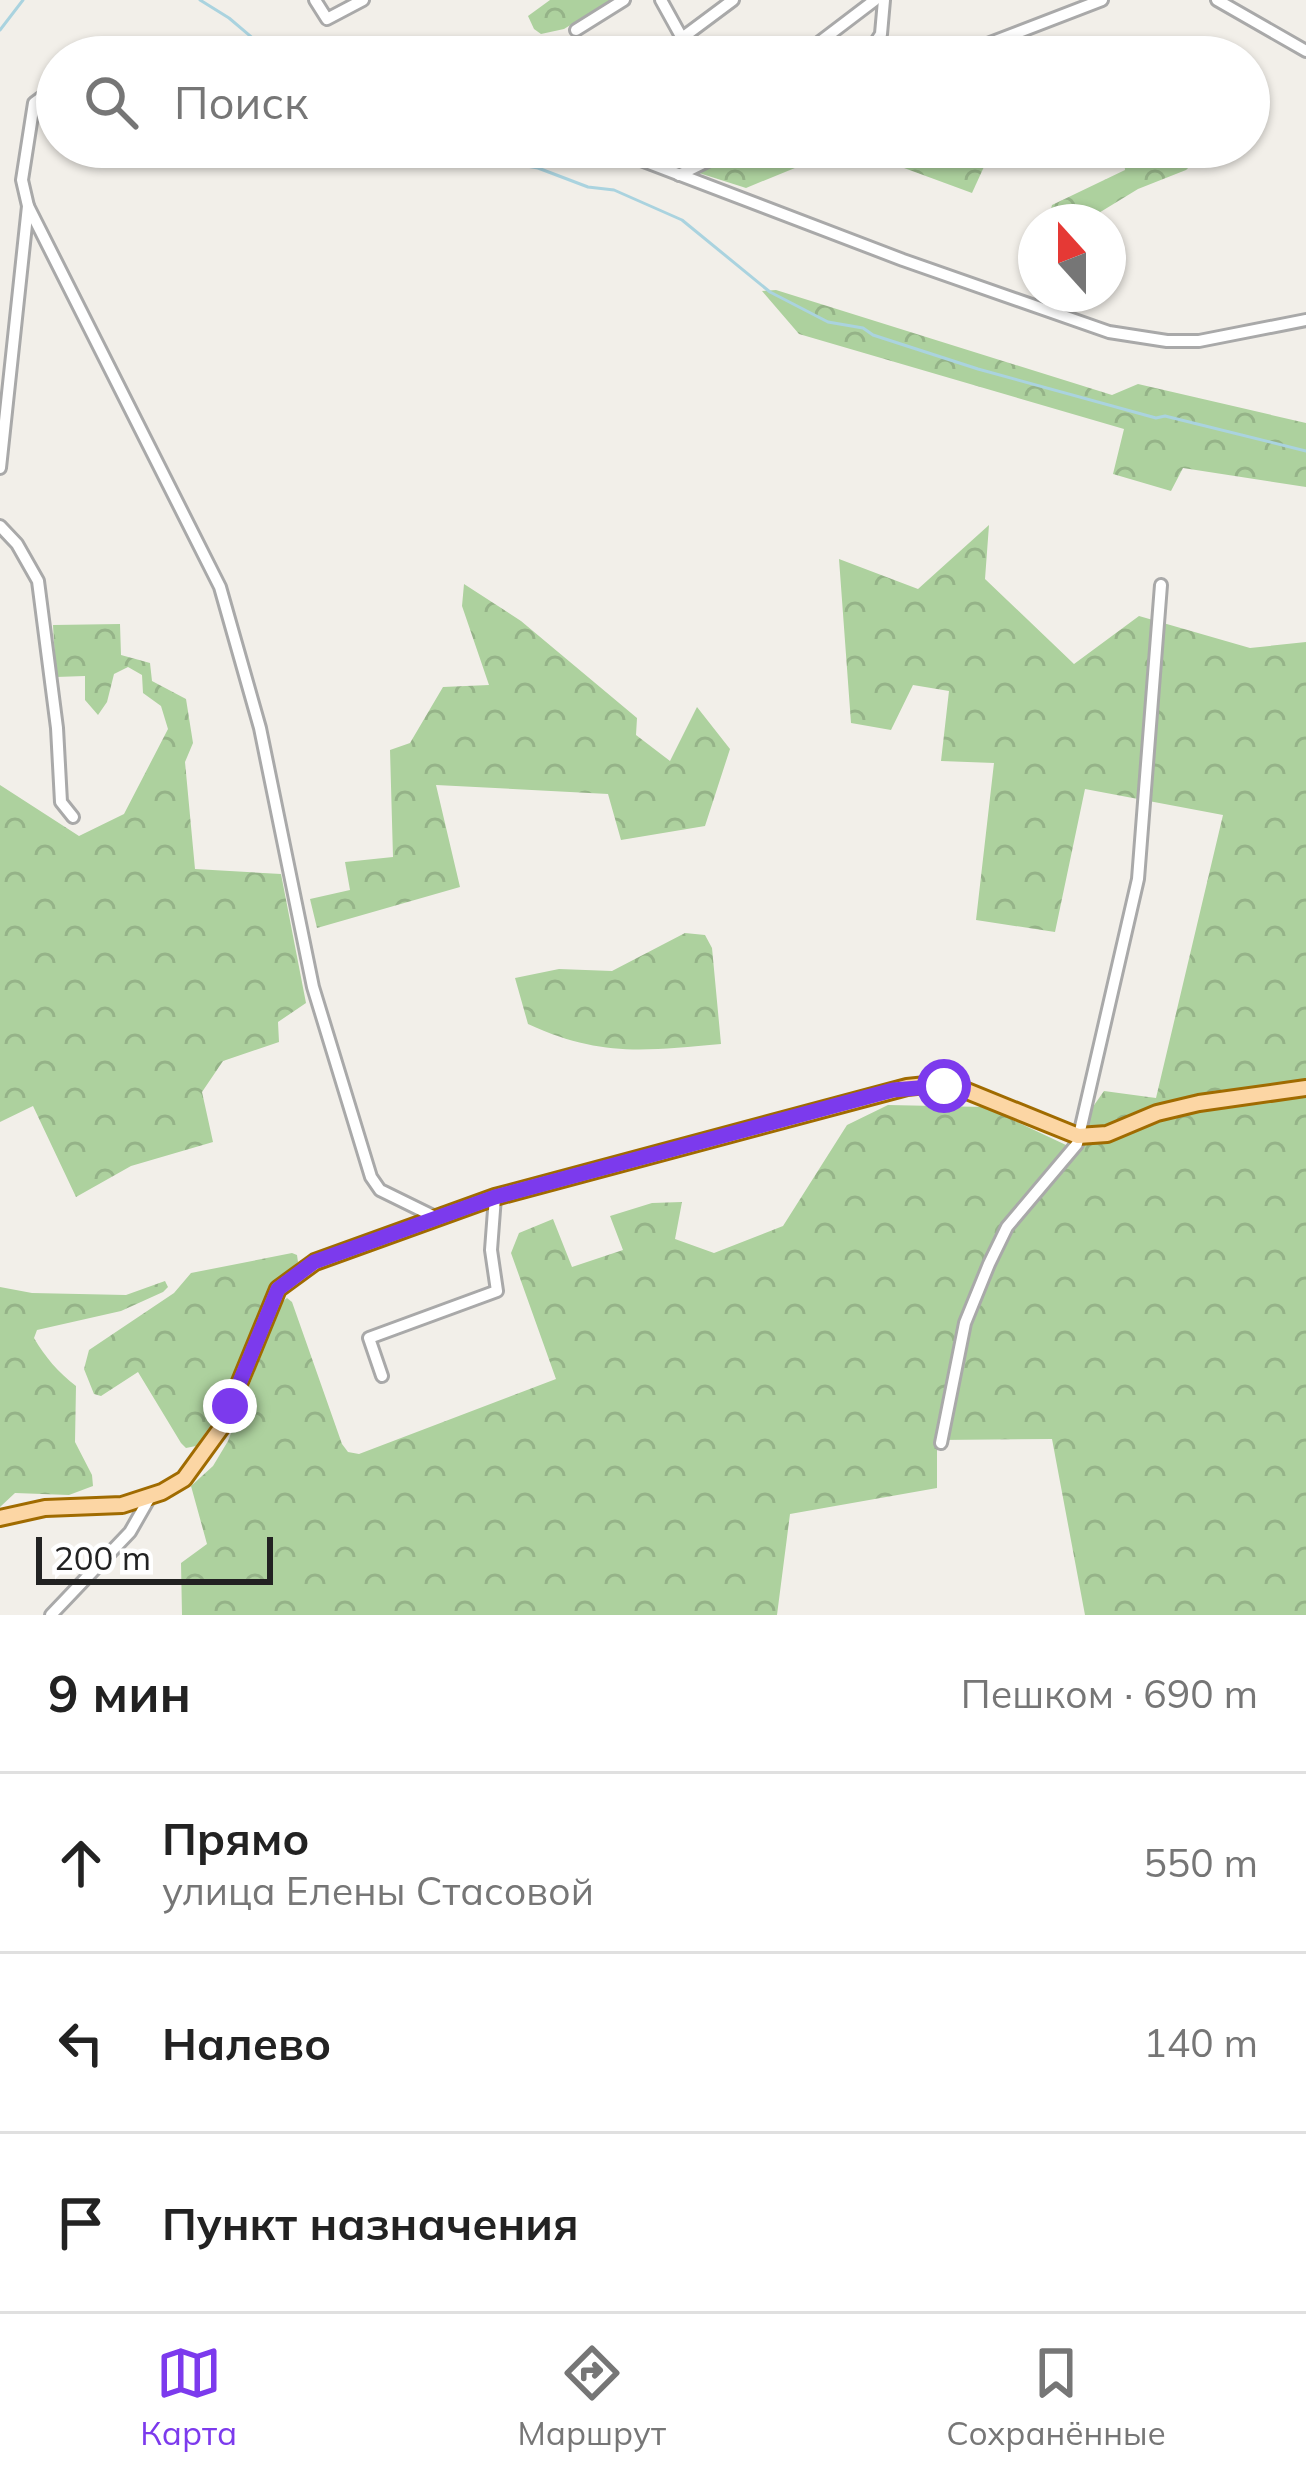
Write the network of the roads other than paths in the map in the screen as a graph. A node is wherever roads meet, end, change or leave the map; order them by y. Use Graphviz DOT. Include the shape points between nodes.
graph roads {
  1 [pos="315,0"];
  2 [pos="363,0"];
  3 [pos="624,0"];
  4 [pos="662,0"];
  5 [pos="733,0"];
  6 [pos="879,0"];
  7 [pos="1102,0"];
  8 [pos="1217,0"];
  9 [pos="576,30"];
  10 [pos="681,36"];
  11 [pos="685,36"];
  12 [pos="829,36"];
  13 [pos="879,36"];
  14 [pos="1005,36"];
  15 [pos="1306,52"];
  16 [pos="36,102"];
  17 [pos="661,168"];
  18 [pos="693,168"];
  19 [pos="679,175"];
  20 [pos="28,206"];
  21 [pos="1306,320"];
  22 [pos="0,468"];
  23 [pos="0,526"];
  24 [pos="1161,585"];
  25 [pos="73,817"];
  26 [pos="1306,1088"];
  27 [pos="1078,1136"];
  28 [pos="495,1197"];
  29 [pos="436,1217"];
  30 [pos="382,1376"];
  31 [pos="941,1443"];
  32 [pos="150,1496"];
  33 [pos="0,1518"];
  34 [pos="51,1615"];
  1 -- 2 [label="street" via="327,19"];
  3 -- 9 [label="street"];
  4 -- 10 [label="street"];
  5 -- 11 [label="street"];
  6 -- 12 [label="street"];
  6 -- 13 [label="street"];
  7 -- 14 [label="street"];
  8 -- 15 [label="street"];
  16 -- 20 [label="street" via="22,180"];
  17 -- 19 [label="street"];
  18 -- 19 [label="street"];
  19 -- 21 [label="street" via="1109,332 1199,340"];
  20 -- 22 [label="street"];
  20 -- 29 [label="street" via="220,587 260,728 313,987 370,1177"];
  23 -- 25 [label="street" via="38,581 61,802"];
  24 -- 27 [label="street" via="1138,879"];
  26 -- 27 [label="main road" via="1198,1103"];
  27 -- 28 [label="main road" via="987,1097 926,1085"];
  27 -- 31 [label="street" via="1006,1227 989,1264 965,1323"];
  28 -- 29 [label="main road"];
  28 -- 30 [label="street" via="490,1250 497,1291 369,1337"];
  29 -- 32 [label="main road" via="314,1262 278,1289 210,1448 184,1479"];
  32 -- 33 [label="main road"];
  32 -- 34 [label="street" via="130,1532"];
}
